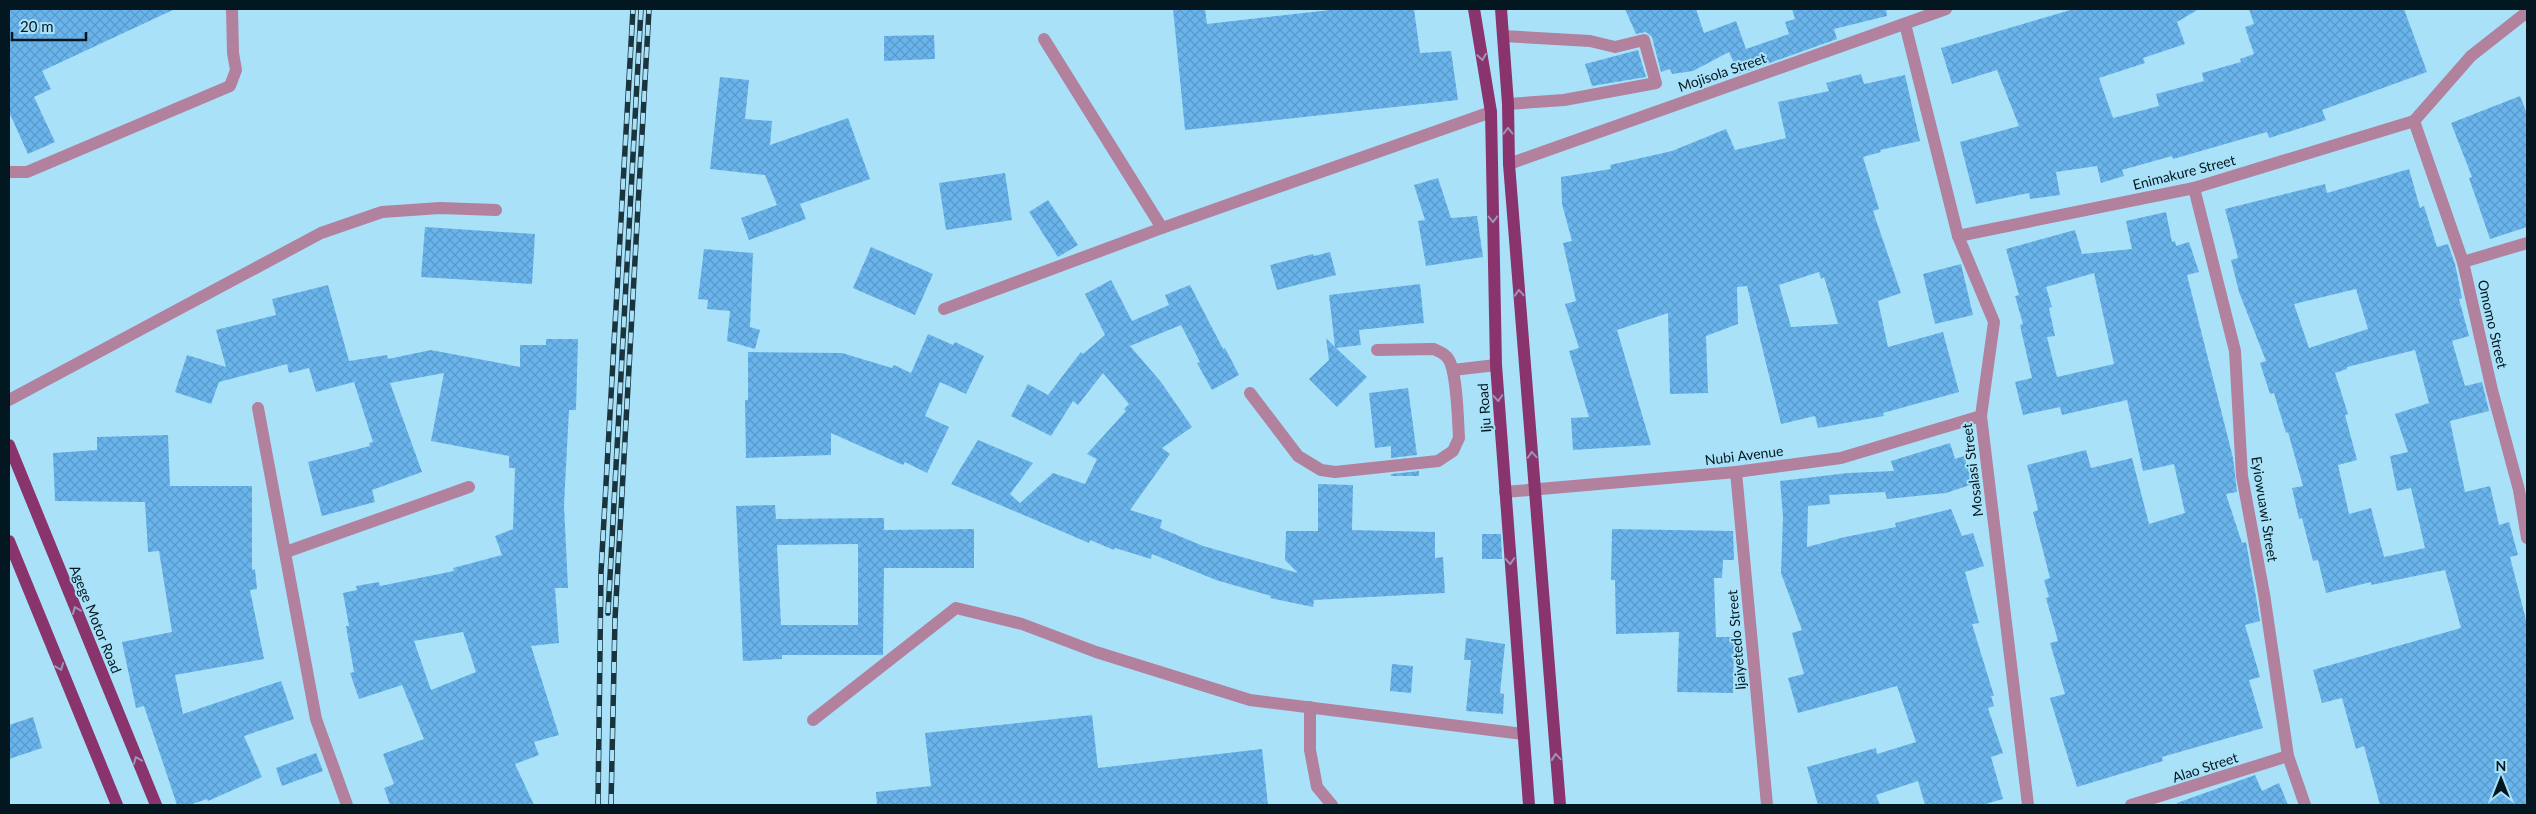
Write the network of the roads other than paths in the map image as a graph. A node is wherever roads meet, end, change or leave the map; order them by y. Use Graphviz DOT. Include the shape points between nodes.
graph roads {
  1 [pos="232,9"];
  2 [pos="1474,9"];
  3 [pos="1501,9"];
  4 [pos="1946,9"];
  5 [pos="2527,12"];
  6 [pos="1905,24"];
  7 [pos="1503,36"];
  8 [pos="1044,39"];
  9 [pos="1508,104"];
  10 [pos="1491,112"];
  11 [pos="2414,121"];
  12 [pos="1509,164"];
  13 [pos="9,172"];
  14 [pos="2194,188"];
  15 [pos="496,210"];
  16 [pos="1162,228"];
  17 [pos="1958,236"];
  18 [pos="2527,243"];
  19 [pos="2463,262"];
  20 [pos="944,308"];
  21 [pos="1377,350"];
  22 [pos="1496,365"];
  23 [pos="1453,370"];
  24 [pos="1250,393"];
  25 [pos="9,400"];
  26 [pos="258,408"];
  27 [pos="1981,416"];
  28 [pos="9,444"];
  29 [pos="1736,472"];
  30 [pos="470,487"];
  31 [pos="2523,489"];
  32 [pos="1535,490"];
  33 [pos="1505,492"];
  34 [pos="2527,538"];
  35 [pos="9,541"];
  36 [pos="286,552"];
  37 [pos="1310,707"];
  38 [pos="813,720"];
  39 [pos="1522,734"];
  40 [pos="2288,756"];
  41 [pos="117,805"];
  42 [pos="156,805"];
  43 [pos="348,805"];
  44 [pos="1332,805"];
  45 [pos="1529,805"];
  46 [pos="1560,805"];
  47 [pos="1766,805"];
  48 [pos="2028,805"];
  49 [pos="2131,805"];
  50 [pos="2305,805"];
  1 -- 13 [label="street" via="236,70 230,86 28,172"];
  2 -- 10 [label="main road, Iju Road, one-way"];
  3 -- 7 [label="main road"];
  4 -- 6 [label="street, Mojisola Street"];
  5 -- 11 [label="street" via="2471,56"];
  6 -- 12 [label="street, Mojisola Street"];
  6 -- 17 [label="street, Mosalasi Street"];
  7 -- 9 [label="main road"];
  7 -- 9 [label="street" via="1590,41 1615,47 1644,40 1656,83 1564,100"];
  8 -- 16 [label="street"];
  12 -- 9 [label="main road, one-way"];
  10 -- 16 [label="street"];
  10 -- 22 [label="main road, Iju Road, one-way"];
  11 -- 14 [label="street, Enimakure Street"];
  11 -- 19 [label="street, Omomo Street"];
  32 -- 12 [label="main road, one-way"];
  14 -- 17 [label="street, Enimakure Street"];
  14 -- 40 [label="street, Eyiowuawi Street" via="2235,351 2242,476 2264,594"];
  15 -- 25 [label="street" via="440,208 382,212 321,233"];
  16 -- 20 [label="street"];
  17 -- 27 [label="street, Mosalasi Street" via="1994,322"];
  18 -- 19 [label="street"];
  19 -- 31 [label="street, Omomo Street" via="2492,390"];
  21 -- 23 [label="street" via="1434,350 1445,355"];
  22 -- 23 [label="street"];
  22 -- 33 [label="main road, Iju Road, one-way"];
  23 -- 24 [label="street" via="1457,445 1444,459 1419,464 1335,472 1314,467 1291,448"];
  26 -- 36 [label="street"];
  27 -- 29 [label="street, Nubi Avenue" via="1840,458"];
  27 -- 48 [label="street, Mosalasi Street"];
  42 -- 28 [label="main road, Agege Motor Road, one-way"];
  29 -- 32 [label="street, Nubi Avenue"];
  29 -- 47 [label="street, Ijaiyetedo Street"];
  30 -- 36 [label="street"];
  31 -- 34 [label="street, Omomo Street"];
  32 -- 33 [label="street, Nubi Avenue"];
  46 -- 32 [label="main road, one-way"];
  33 -- 39 [label="main road, Iju Road, one-way"];
  35 -- 41 [label="main road, one-way"];
  36 -- 43 [label="street" via="316,719"];
  37 -- 38 [label="street" via="1250,700 1096,652 1022,624 956,608"];
  37 -- 39 [label="street"];
  37 -- 44 [label="street" via="1310,750 1318,788"];
  39 -- 45 [label="main road, Iju Road"];
  40 -- 49 [label="street, Alao Street"];
  40 -- 50 [label="street, Eyiowuawi Street"];
}
